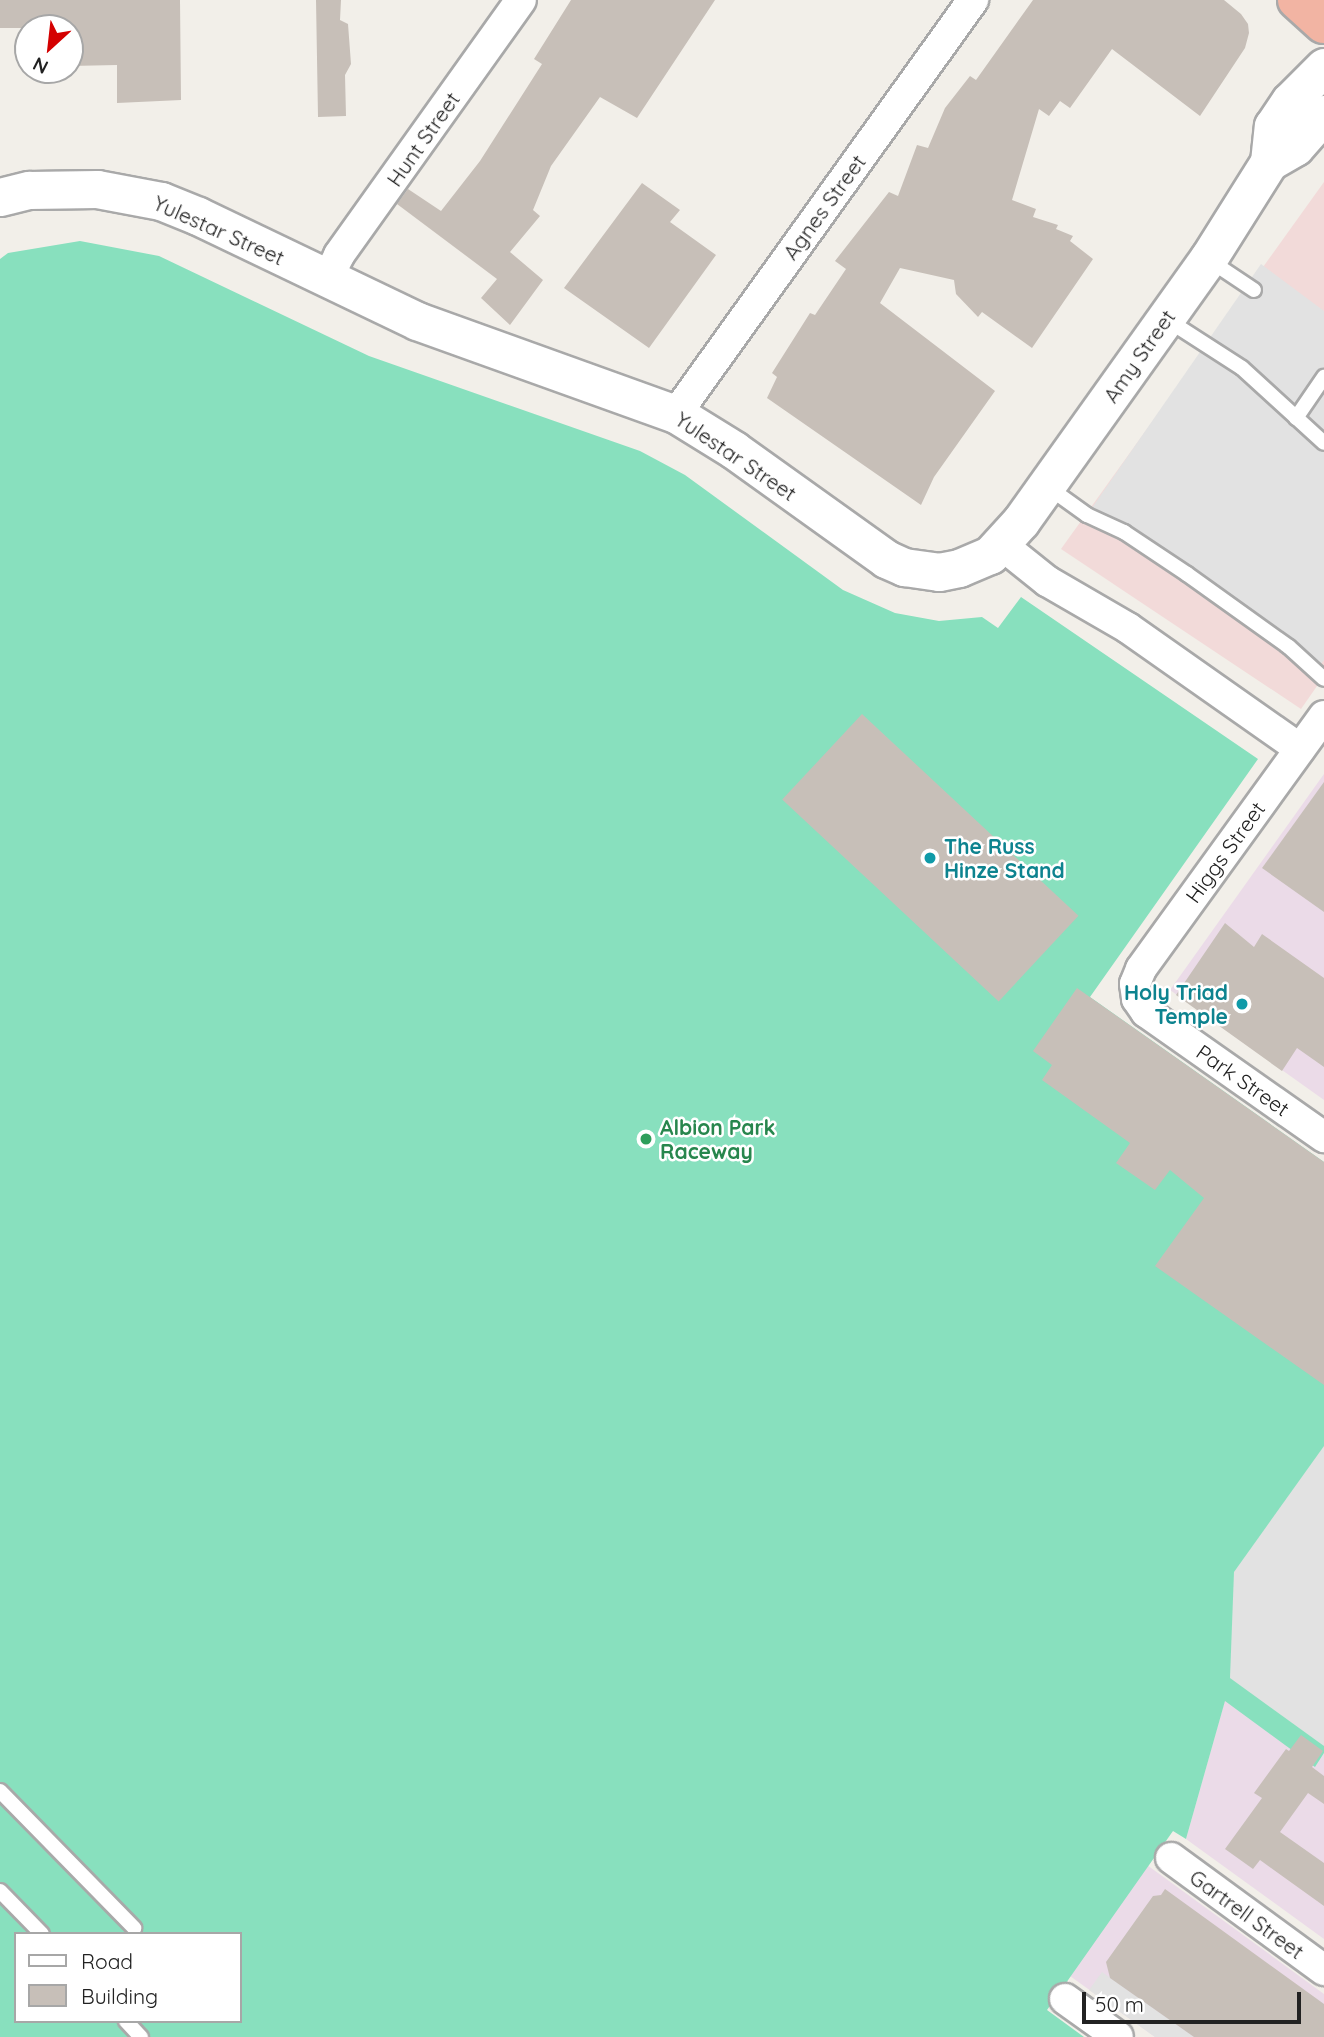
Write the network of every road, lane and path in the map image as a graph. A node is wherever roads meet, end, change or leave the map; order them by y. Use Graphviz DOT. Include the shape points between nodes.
graph roads {
  1 [pos="521,0"];
  2 [pos="972,0"];
  3 [pos="1297,0"];
  4 [pos="1324,24"];
  5 [pos="1324,67"];
  6 [pos="1324,114"];
  7 [pos="1269,162"];
  8 [pos="0,197"];
  9 [pos="1208,259"];
  10 [pos="327,279"];
  11 [pos="1254,290"];
  12 [pos="1165,319"];
  13 [pos="1324,377"];
  14 [pos="676,414"];
  15 [pos="1296,418"];
  16 [pos="1324,443"];
  17 [pos="1047,486"];
  18 [pos="1002,545"];
  19 [pos="1324,679"];
  20 [pos="1324,716"];
  21 [pos="1300,749"];
  22 [pos="1135,992"];
  23 [pos="1324,1137"];
  24 [pos="0,1791"];
  25 [pos="1171,1858"];
  26 [pos="0,1891"];
  27 [pos="134,1927"];
  28 [pos="40,1932"];
  29 [pos="1324,1970"];
  30 [pos="1065,1999"];
  31 [pos="128,2023"];
  32 [pos="141,2037"];
  33 [pos="1118,2037"];
  1 -- 10 [label="street, Hunt Street" via="339,255"];
  2 -- 14 [label="street, Agnes Street"];
  3 -- 4 [label="highway"];
  5 -- 7 [label="street, Amy Street" via="1273,126"];
  6 -- 7 [label="street, Amy Street" via="1295,147"];
  7 -- 9 [label="street, Amy Street"];
  8 -- 10 [label="street, Yulestar Street" via="68,188 128,193 198,216"];
  9 -- 11 [label="lane"];
  9 -- 12 [label="street, Amy Street"];
  10 -- 14 [label="street, Yulestar Street" via="417,321"];
  12 -- 15 [label="lane" via="1242,368"];
  12 -- 17 [label="street, Amy Street"];
  13 -- 15 [label="lane"];
  14 -- 18 [label="street, Yulestar Street" via="904,567 939,572 959,568"];
  15 -- 16 [label="lane"];
  17 -- 18 [label="street, Amy Street"];
  17 -- 19 [label="lane" via="1177,567"];
  18 -- 21 [label="street" via="1048,582 1128,628"];
  20 -- 21 [label="street, Higgs Street"];
  21 -- 22 [label="street, Higgs Street" via="1141,969"];
  22 -- 23 [label="street, Park Street" via="1146,1012"];
  24 -- 27 [label="lane"];
  25 -- 29 [label="street, Gartrell Street"];
  26 -- 28 [label="lane"];
  30 -- 33 [label="street"];
  31 -- 32 [label="lane"];
}
